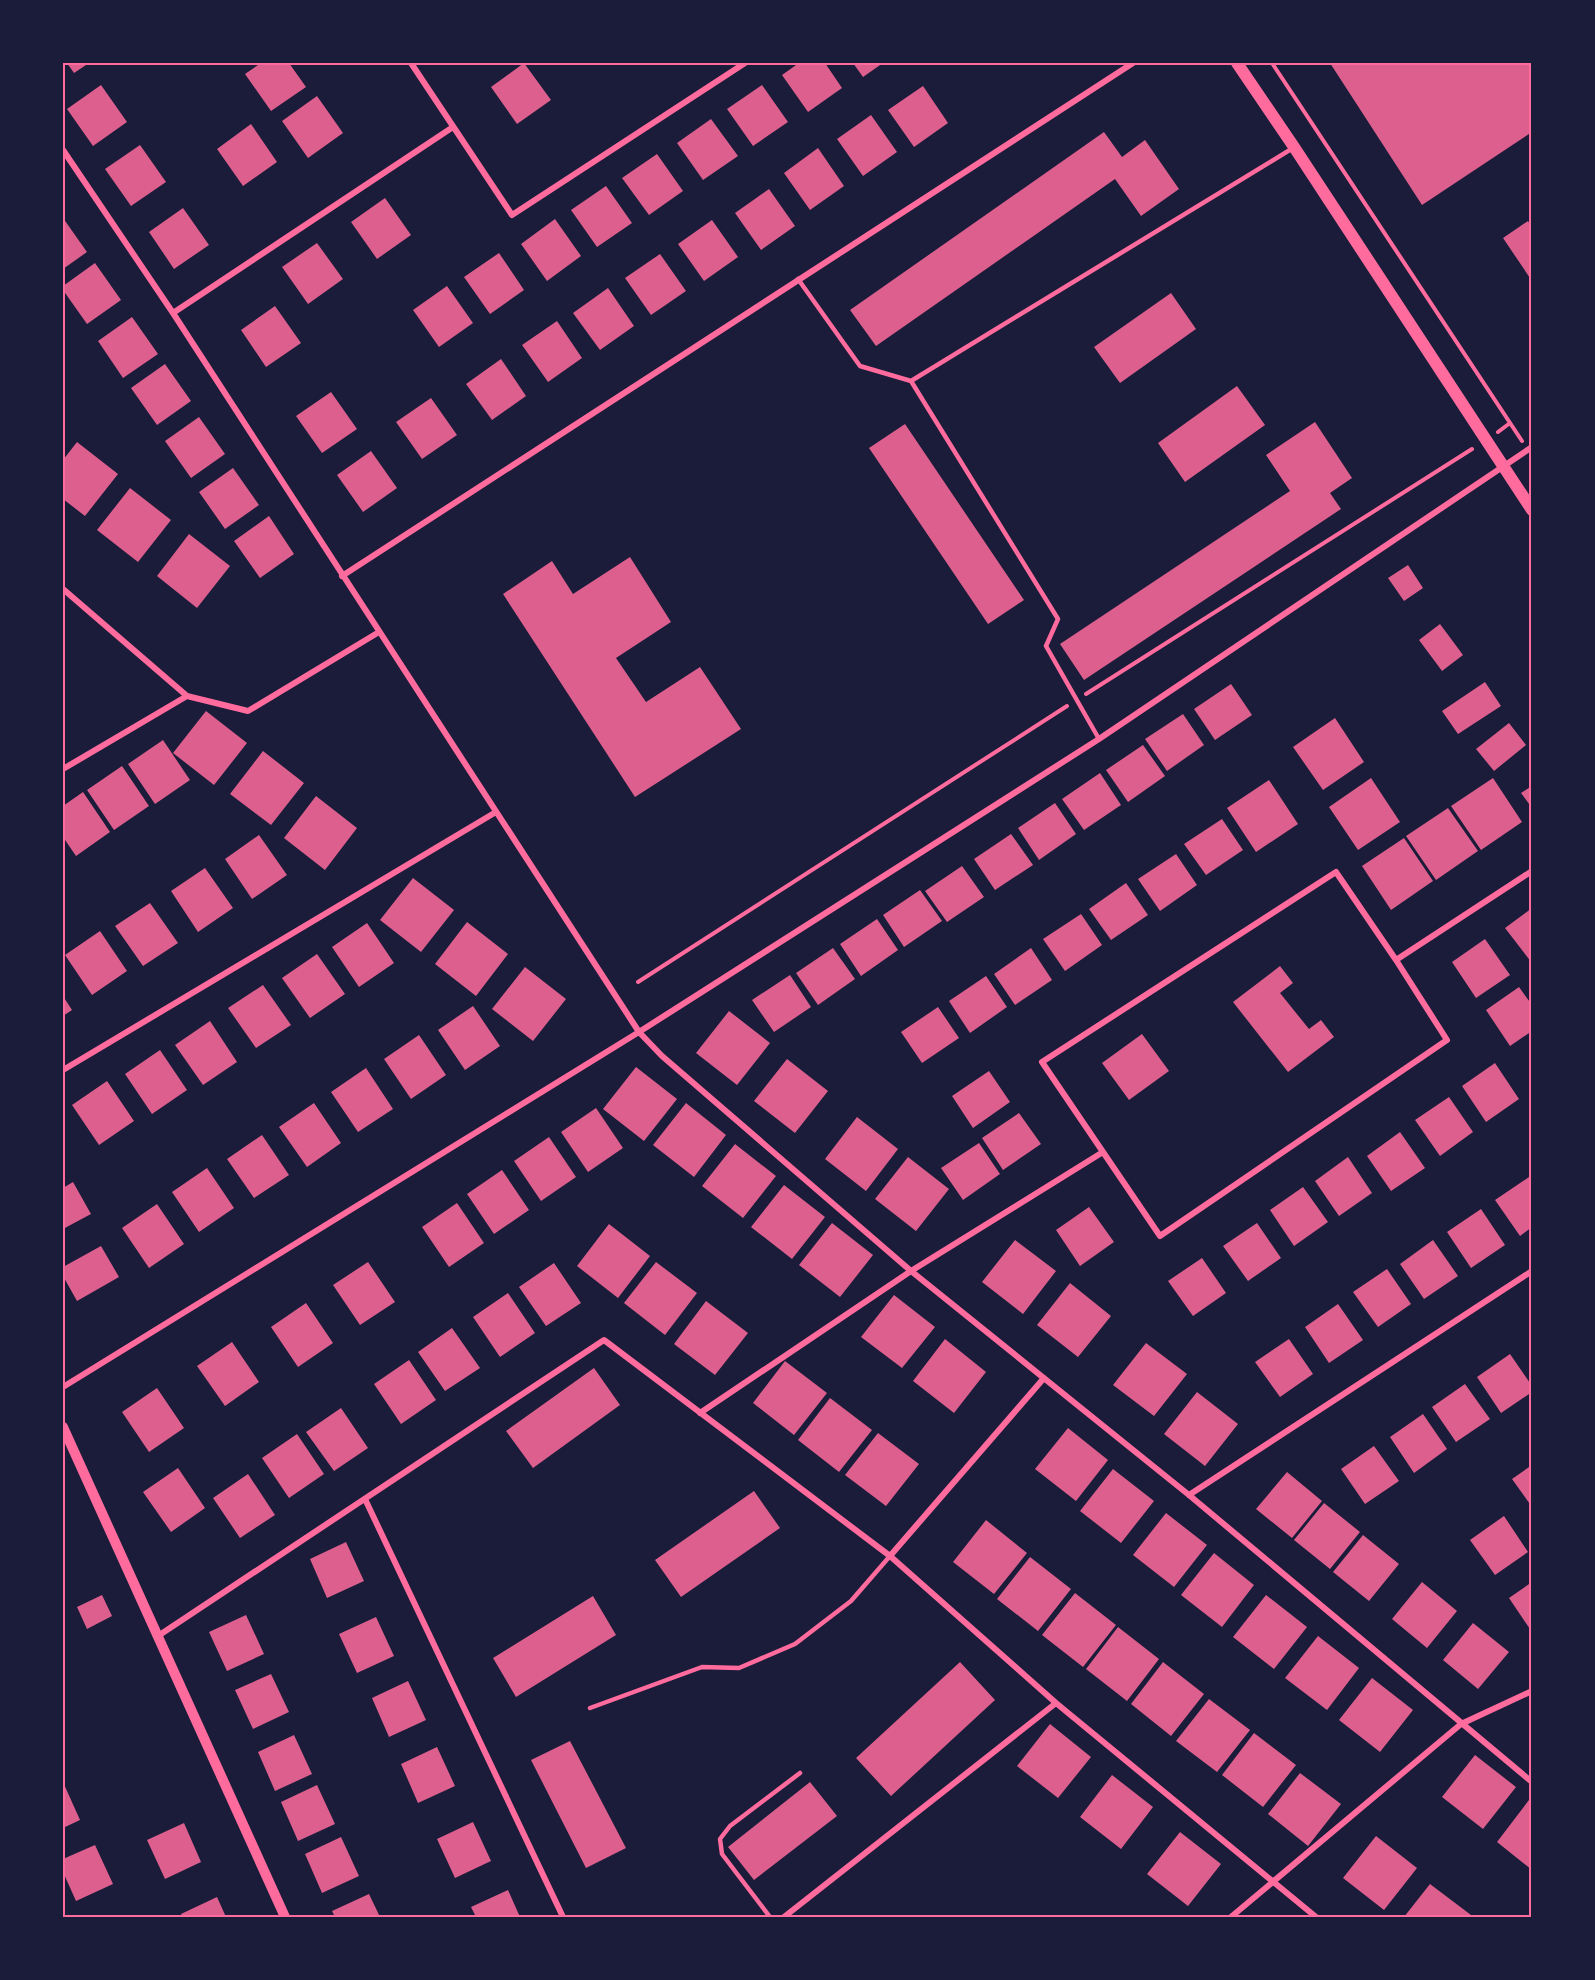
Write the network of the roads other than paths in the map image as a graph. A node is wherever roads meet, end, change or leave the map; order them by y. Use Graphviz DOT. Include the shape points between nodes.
graph roads {
  1 [pos="411,63"];
  2 [pos="745,63"];
  3 [pos="1133,63"];
  4 [pos="1237,63"];
  5 [pos="453,127"];
  6 [pos="1294,147"];
  7 [pos="63,150"];
  8 [pos="798,279"];
  9 [pos="173,313"];
  10 [pos="911,381"];
  11 [pos="1530,449"];
  12 [pos="1503,467"];
  13 [pos="1532,510"];
  14 [pos="342,576"];
  15 [pos="63,589"];
  16 [pos="379,632"];
  17 [pos="187,696"];
  18 [pos="1100,739"];
  19 [pos="63,769"];
  20 [pos="496,812"];
  21 [pos="1532,871"];
  22 [pos="1396,960"];
  23 [pos="639,1032"];
  24 [pos="63,1070"];
  25 [pos="1103,1152"];
  26 [pos="911,1271"];
  27 [pos="1532,1271"];
  28 [pos="1044,1378"];
  29 [pos="63,1388"];
  30 [pos="700,1413"];
  31 [pos="63,1427"];
  32 [pos="1189,1495"];
  33 [pos="365,1499"];
  34 [pos="890,1556"];
  35 [pos="158,1636"];
  36 [pos="1532,1691"];
  37 [pos="1056,1702"];
  38 [pos="590,1708"];
  39 [pos="1461,1724"];
  40 [pos="800,1773"];
  41 [pos="1532,1782"];
  42 [pos="1272,1882"];
  43 [pos="285,1917"];
  44 [pos="563,1917"];
  45 [pos="770,1917"];
  46 [pos="784,1917"];
  47 [pos="1231,1917"];
  48 [pos="1316,1917"];
  1 -- 5 [label="street"];
  2 -- 5 [label="street" via="512,215"];
  3 -- 8 [label="street"];
  4 -- 6 [label="main road"];
  5 -- 9 [label="street"];
  6 -- 10 [label="lane"];
  6 -- 12 [label="main road"];
  7 -- 9 [label="street"];
  8 -- 10 [label="lane" via="860,366"];
  8 -- 14 [label="street"];
  9 -- 14 [label="street"];
  10 -- 18 [label="lane" via="1058,619 1046,646"];
  11 -- 12 [label="street"];
  12 -- 13 [label="main road"];
  12 -- 18 [label="street"];
  14 -- 16 [label="street"];
  15 -- 17 [label="street"];
  16 -- 17 [label="street" via="248,711"];
  16 -- 20 [label="street"];
  17 -- 19 [label="street"];
  18 -- 23 [label="street"];
  20 -- 23 [label="street"];
  20 -- 24 [label="street"];
  21 -- 22 [label="street"];
  22 -- 25 [label="street" via="1448,1040 1160,1236"];
  22 -- 25 [label="street" via="1336,872 1042,1062"];
  23 -- 26 [label="street"];
  23 -- 29 [label="street"];
  25 -- 26 [label="street"];
  26 -- 28 [label="street"];
  26 -- 30 [label="street"];
  27 -- 32 [label="street"];
  28 -- 32 [label="street"];
  28 -- 34 [label="street"];
  30 -- 33 [label="street" via="604,1340"];
  30 -- 34 [label="street"];
  31 -- 35 [label="street"];
  32 -- 39 [label="street"];
  33 -- 35 [label="street"];
  33 -- 44 [label="street"];
  34 -- 37 [label="street"];
  34 -- 38 [label="lane" via="851,1601 795,1644 739,1668 702,1667"];
  35 -- 43 [label="street"];
  36 -- 39 [label="street"];
  37 -- 42 [label="street"];
  37 -- 46 [label="street"];
  39 -- 41 [label="street"];
  39 -- 42 [label="street"];
  40 -- 45 [label="lane" via="730,1826 720,1839 722,1854"];
  42 -- 47 [label="street"];
  42 -- 48 [label="street"];
}
